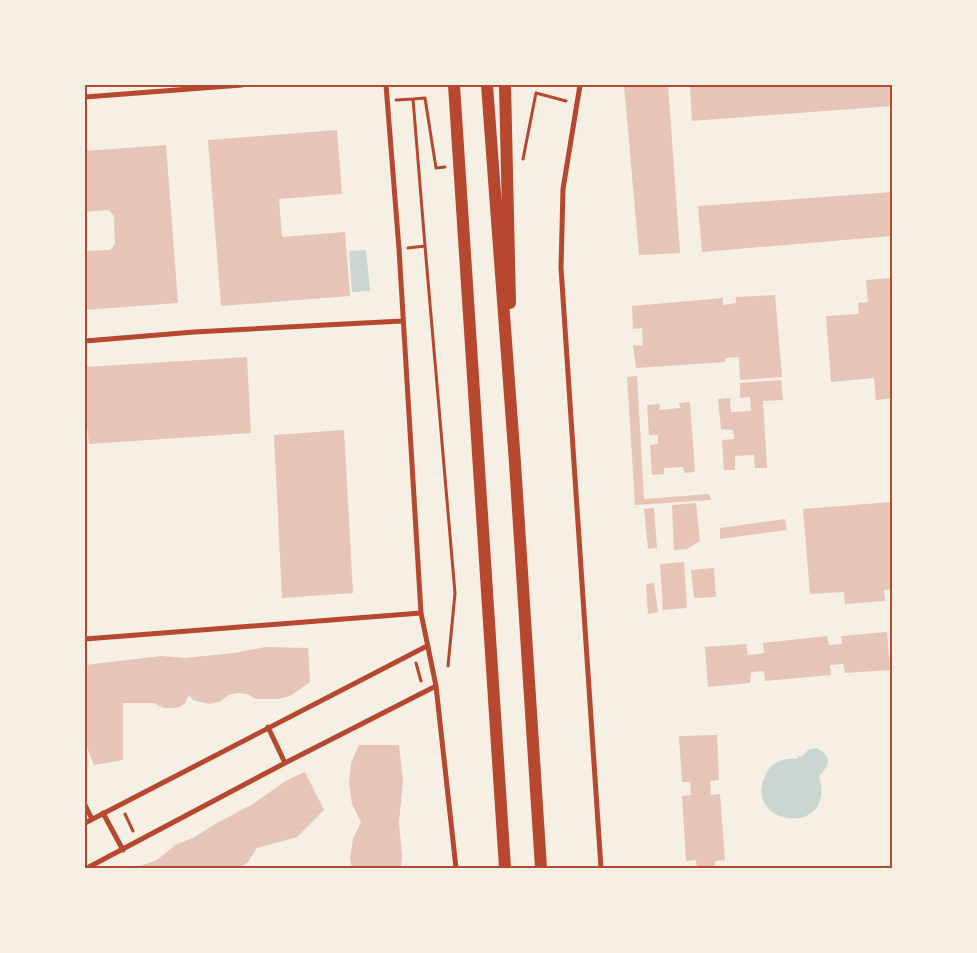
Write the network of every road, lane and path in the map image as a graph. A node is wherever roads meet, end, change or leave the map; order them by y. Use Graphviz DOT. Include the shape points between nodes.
graph roads {
  1 [pos="242,85"];
  2 [pos="386,85"];
  3 [pos="454,85"];
  4 [pos="487,85"];
  5 [pos="505,85"];
  6 [pos="580,85"];
  7 [pos="536,93"];
  8 [pos="85,97"];
  9 [pos="425,98"];
  10 [pos="576,104"];
  11 [pos="425,246"];
  12 [pos="399,249"];
  13 [pos="402,321"];
  14 [pos="85,341"];
  15 [pos="515,463"];
  16 [pos="420,613"];
  17 [pos="85,639"];
  18 [pos="426,646"];
  19 [pos="414,652"];
  20 [pos="448,666"];
  21 [pos="436,686"];
  22 [pos="424,692"];
  23 [pos="268,727"];
  24 [pos="285,763"];
  25 [pos="121,804"];
  26 [pos="85,805"];
  27 [pos="103,813"];
  28 [pos="92,819"];
  29 [pos="85,822"];
  30 [pos="138,842"];
  31 [pos="123,850"];
  32 [pos="87,868"];
  33 [pos="456,868"];
  34 [pos="506,868"];
  35 [pos="541,868"];
  36 [pos="601,868"];
  1 -- 8 [label="street"];
  2 -- 12 [label="street"];
  3 -- 34 [label="highway"];
  4 -- 15 [label="highway"];
  5 -- 15 [label="highway"];
  6 -- 10 [label="street"];
  7 -- 10 [label="path"];
  9 -- 11 [label="path" via="413,99"];
  10 -- 36 [label="street" via="564,188 561,268"];
  11 -- 12 [label="path"];
  11 -- 20 [label="path" via="455,592"];
  12 -- 13 [label="street"];
  13 -- 14 [label="street"];
  13 -- 16 [label="street"];
  15 -- 35 [label="highway"];
  16 -- 17 [label="street"];
  16 -- 18 [label="street"];
  18 -- 19 [label="street"];
  18 -- 21 [label="street"];
  19 -- 22 [label="path"];
  19 -- 23 [label="street"];
  21 -- 22 [label="street"];
  21 -- 33 [label="street"];
  22 -- 24 [label="street"];
  23 -- 24 [label="street"];
  23 -- 25 [label="street"];
  24 -- 30 [label="street"];
  25 -- 27 [label="street"];
  25 -- 30 [label="path"];
  26 -- 28 [label="street"];
  27 -- 28 [label="street"];
  27 -- 31 [label="street"];
  28 -- 29 [label="street"];
  30 -- 31 [label="street"];
  31 -- 32 [label="street"];
}
